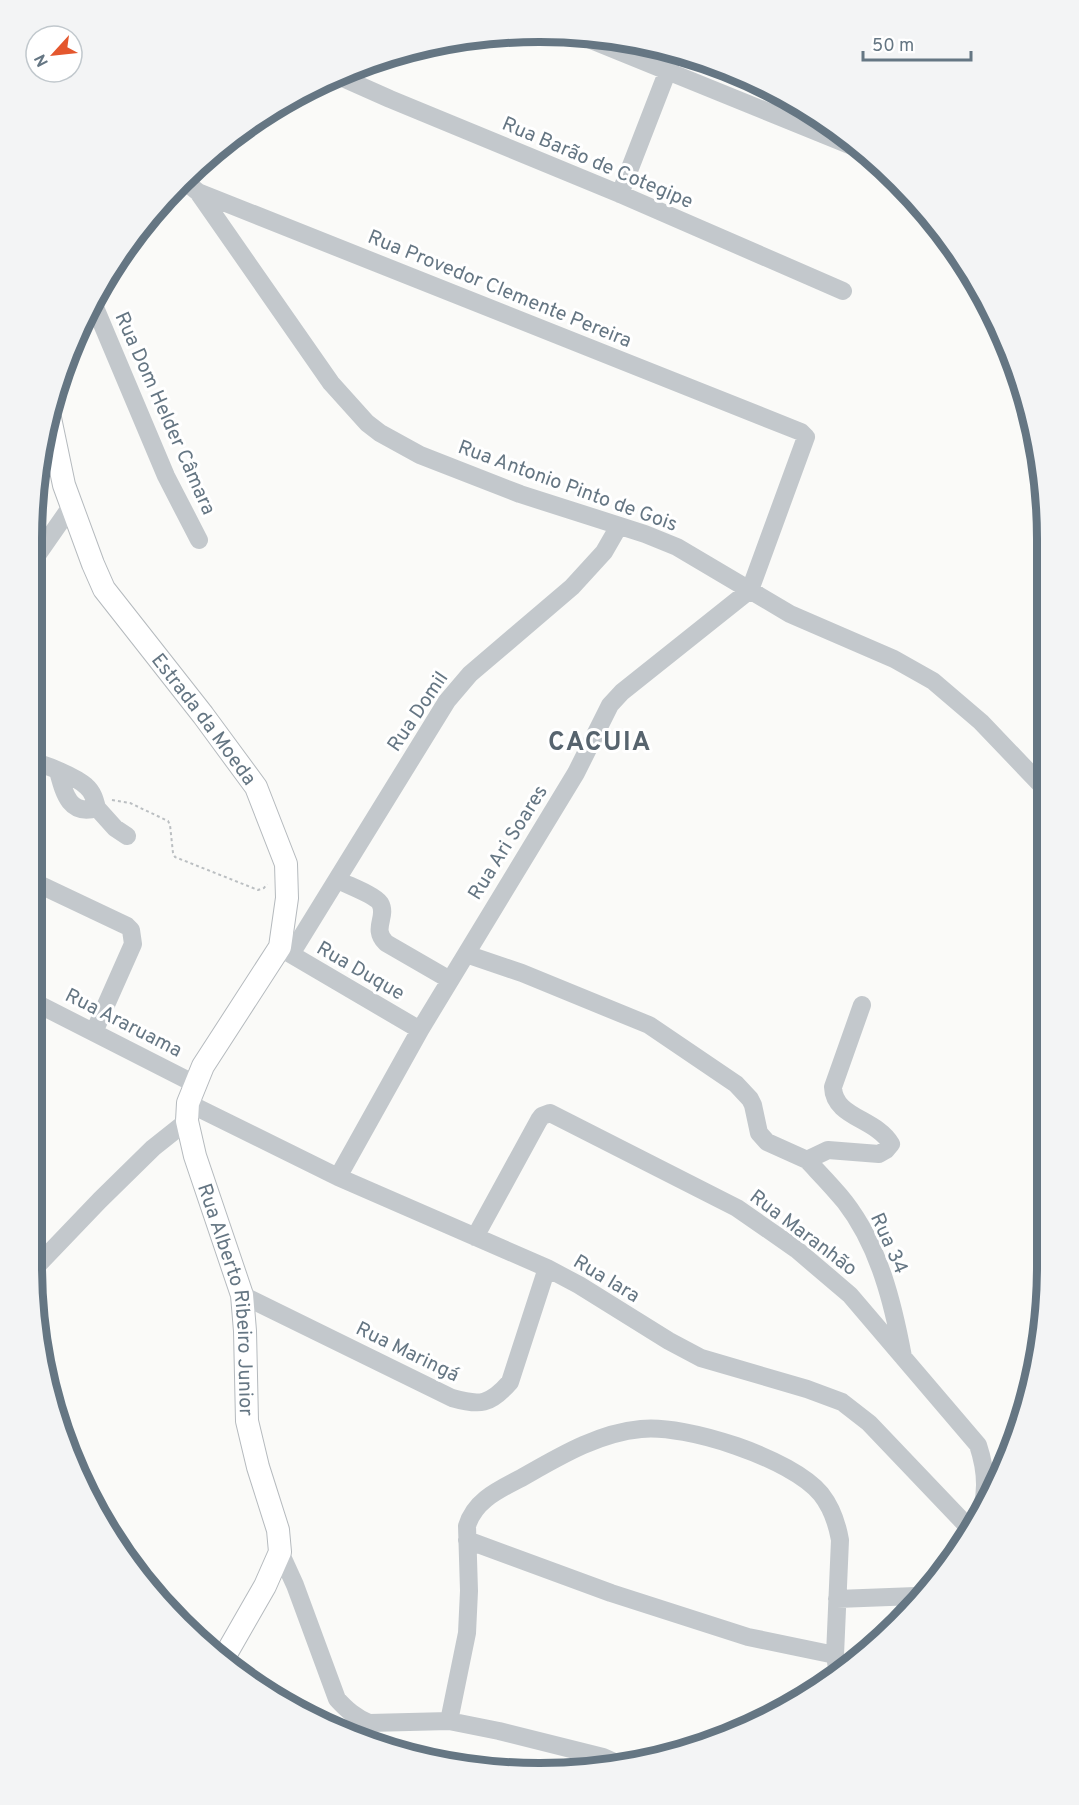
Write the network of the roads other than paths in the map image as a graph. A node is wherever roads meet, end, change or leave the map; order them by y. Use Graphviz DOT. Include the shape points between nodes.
graph roads {
  1 [pos="607,47"];
  2 [pos="672,60"];
  3 [pos="668,71"];
  4 [pos="348,80"];
  5 [pos="833,138"];
  6 [pos="190,186"];
  7 [pos="198,192"];
  8 [pos="620,194"];
  9 [pos="843,291"];
  10 [pos="97,312"];
  11 [pos="53,436"];
  12 [pos="72,506"];
  13 [pos="619,526"];
  14 [pos="199,540"];
  15 [pos="42,548"];
  16 [pos="750,590"];
  17 [pos="42,764"];
  18 [pos="1037,781"];
  19 [pos="127,836"];
  20 [pos="338,880"];
  21 [pos="42,886"];
  22 [pos="285,951"];
  23 [pos="466,954"];
  24 [pos="450,980"];
  25 [pos="862,1005"];
  26 [pos="42,1006"];
  27 [pos="420,1030"];
  28 [pos="94,1032"];
  29 [pos="190,1103"];
  30 [pos="807,1160"];
  31 [pos="338,1177"];
  32 [pos="475,1237"];
  33 [pos="42,1260"];
  34 [pos="547,1268"];
  35 [pos="242,1295"];
  36 [pos="904,1359"];
  37 [pos="985,1487"];
  38 [pos="964,1523"];
  39 [pos="467,1540"];
  40 [pos="280,1552"];
  41 [pos="912,1596"];
  42 [pos="837,1599"];
  43 [pos="227,1652"];
  44 [pos="835,1655"];
  45 [pos="836,1664"];
  46 [pos="449,1721"];
  47 [pos="369,1723"];
  48 [pos="368,1733"];
  49 [pos="606,1759"];
  1 -- 3 [label="street"];
  2 -- 3 [label="street"];
  3 -- 5 [label="street"];
  3 -- 8 [label="street"];
  4 -- 8 [label="street, Rua Barão de Cotegipe"];
  6 -- 7 [label="street, Rua Provedor Clemente Pereira"];
  7 -- 13 [label="street, Rua Antonio Pinto de Gois" via="331,383 373,428 420,455 520,494"];
  7 -- 16 [label="street, Rua Provedor Clemente Pereira" via="804,434 806,441"];
  8 -- 9 [label="street, Rua Barão de Cotegipe"];
  10 -- 14 [label="street, Rua Dom Helder Câmara" via="166,476"];
  11 -- 12 [label="main road, Estrada da Moeda"];
  12 -- 15 [label="street"];
  12 -- 22 [label="main road, Estrada da Moeda" via="104,589 256,787 286,864"];
  13 -- 16 [label="street, Rua Antonio Pinto de Gois" via="677,547"];
  13 -- 20 [label="street, Rua Domil" via="604,552 572,587 470,674 447,701"];
  16 -- 18 [label="street, Rua Antonio Pinto de Gois" via="790,614 894,659 933,681 981,722"];
  16 -- 23 [label="street, Rua Ari Soares" via="610,705 576,773"];
  17 -- 19 [label="street" via="58,771 70,802 88,811 96,803 115,828"];
  20 -- 22 [label="street, Rua Domil"];
  20 -- 24 [label="street" via="378,900 382,909 379,932 386,943"];
  21 -- 28 [label="street" via="131,930 133,944"];
  22 -- 27 [label="street, Rua Duque"];
  22 -- 29 [label="main road" via="203,1066"];
  23 -- 24 [label="street, Rua Ari Soares"];
  23 -- 30 [label="street" via="649,1025 736,1084 750,1099 759,1133 767,1142"];
  24 -- 27 [label="street, Rua Ari Soares"];
  25 -- 30 [label="street" via="833,1087 833,1098 839,1106 879,1130 891,1144 879,1155 828,1150"];
  26 -- 28 [label="street, Rua Araruama"];
  27 -- 31 [label="street, Rua Ari Soares"];
  28 -- 29 [label="street, Rua Araruama"];
  29 -- 31 [label="street, Rua Iara"];
  29 -- 33 [label="street" via="153,1148"];
  29 -- 35 [label="main road, Rua Alberto Ribeiro Junior" via="195,1156"];
  30 -- 36 [label="street, Rua 34" via="845,1202 865,1234 879,1265"];
  31 -- 32 [label="street, Rua Iara"];
  32 -- 34 [label="street, Rua Iara"];
  32 -- 36 [label="street, Rua Maranhão" via="539,1120 550,1113 737,1208 796,1248 850,1295"];
  34 -- 35 [label="street, Rua Maringá" via="510,1382 500,1394 482,1403 452,1398"];
  34 -- 38 [label="street, Rua Iara" via="701,1358 842,1402 869,1423"];
  35 -- 40 [label="main road, Rua Alberto Ribeiro Junior" via="247,1421 278,1530"];
  36 -- 37 [label="street, Rua Maranhão" via="978,1445 986,1467"];
  39 -- 42 [label="street" via="467,1526 477,1505 561,1455 615,1433 643,1428 674,1430 766,1458 792,1471 820,1493 830,1508 840,1540"];
  39 -- 44 [label="street" via="611,1593 748,1637"];
  39 -- 46 [label="street" via="467,1633"];
  40 -- 43 [label="main road"];
  40 -- 47 [label="street" via="337,1699 348,1712"];
  41 -- 42 [label="street"];
  42 -- 44 [label="street"];
  44 -- 45 [label="street"];
  46 -- 47 [label="street"];
  46 -- 49 [label="street"];
  47 -- 48 [label="street"];
}
